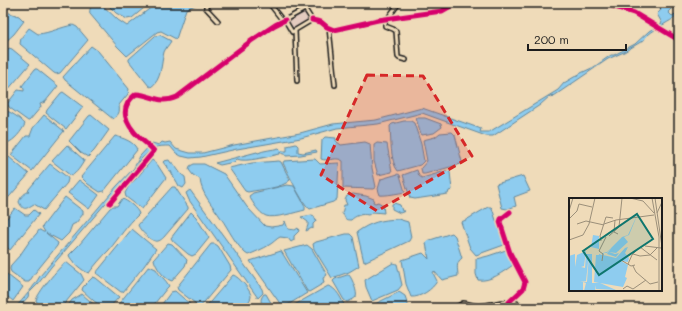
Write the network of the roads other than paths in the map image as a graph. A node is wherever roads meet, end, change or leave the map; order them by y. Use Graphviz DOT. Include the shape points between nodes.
graph roads {
  1 [pos="206,3"];
  2 [pos="269,3"];
  3 [pos="304,3"];
  4 [pos="399,3"];
  5 [pos="456,3"];
  6 [pos="603,3"];
  7 [pos="305,9"];
  8 [pos="388,19"];
  9 [pos="312,20"];
  10 [pos="218,21"];
  11 [pos="284,21"];
  12 [pos="329,28"];
  13 [pos="295,30"];
  14 [pos="679,40"];
  15 [pos="406,60"];
  16 [pos="297,80"];
  17 [pos="335,85"];
  18 [pos="110,203"];
  19 [pos="510,212"];
  20 [pos="509,302"];
  21 [pos="455,308"];
  22 [pos="526,308"];
  1 -- 10 [label="street" via="206,8"];
  2 -- 11 [label="street"];
  3 -- 7 [label="street"];
  4 -- 8 [label="street"];
  5 -- 8 [label="street" via="442,11"];
  6 -- 14 [label="street" via="634,13"];
  7 -- 9 [label="street"];
  7 -- 11 [label="street"];
  8 -- 12 [label="street" via="334,30"];
  8 -- 15 [label="street" via="385,26 397,34 398,57"];
  9 -- 12 [label="street" via="321,22"];
  9 -- 13 [label="street"];
  11 -- 13 [label="street" via="292,32"];
  11 -- 18 [label="street" via="251,41 177,96 161,101 136,94 131,98 124,113 125,118 139,137 154,151"];
  12 -- 17 [label="street"];
  13 -- 16 [label="street"];
  19 -- 20 [label="street" via="500,222 510,253 525,282 522,289"];
  20 -- 21 [label="street" via="480,306 463,303"];
  20 -- 22 [label="street"];
}
